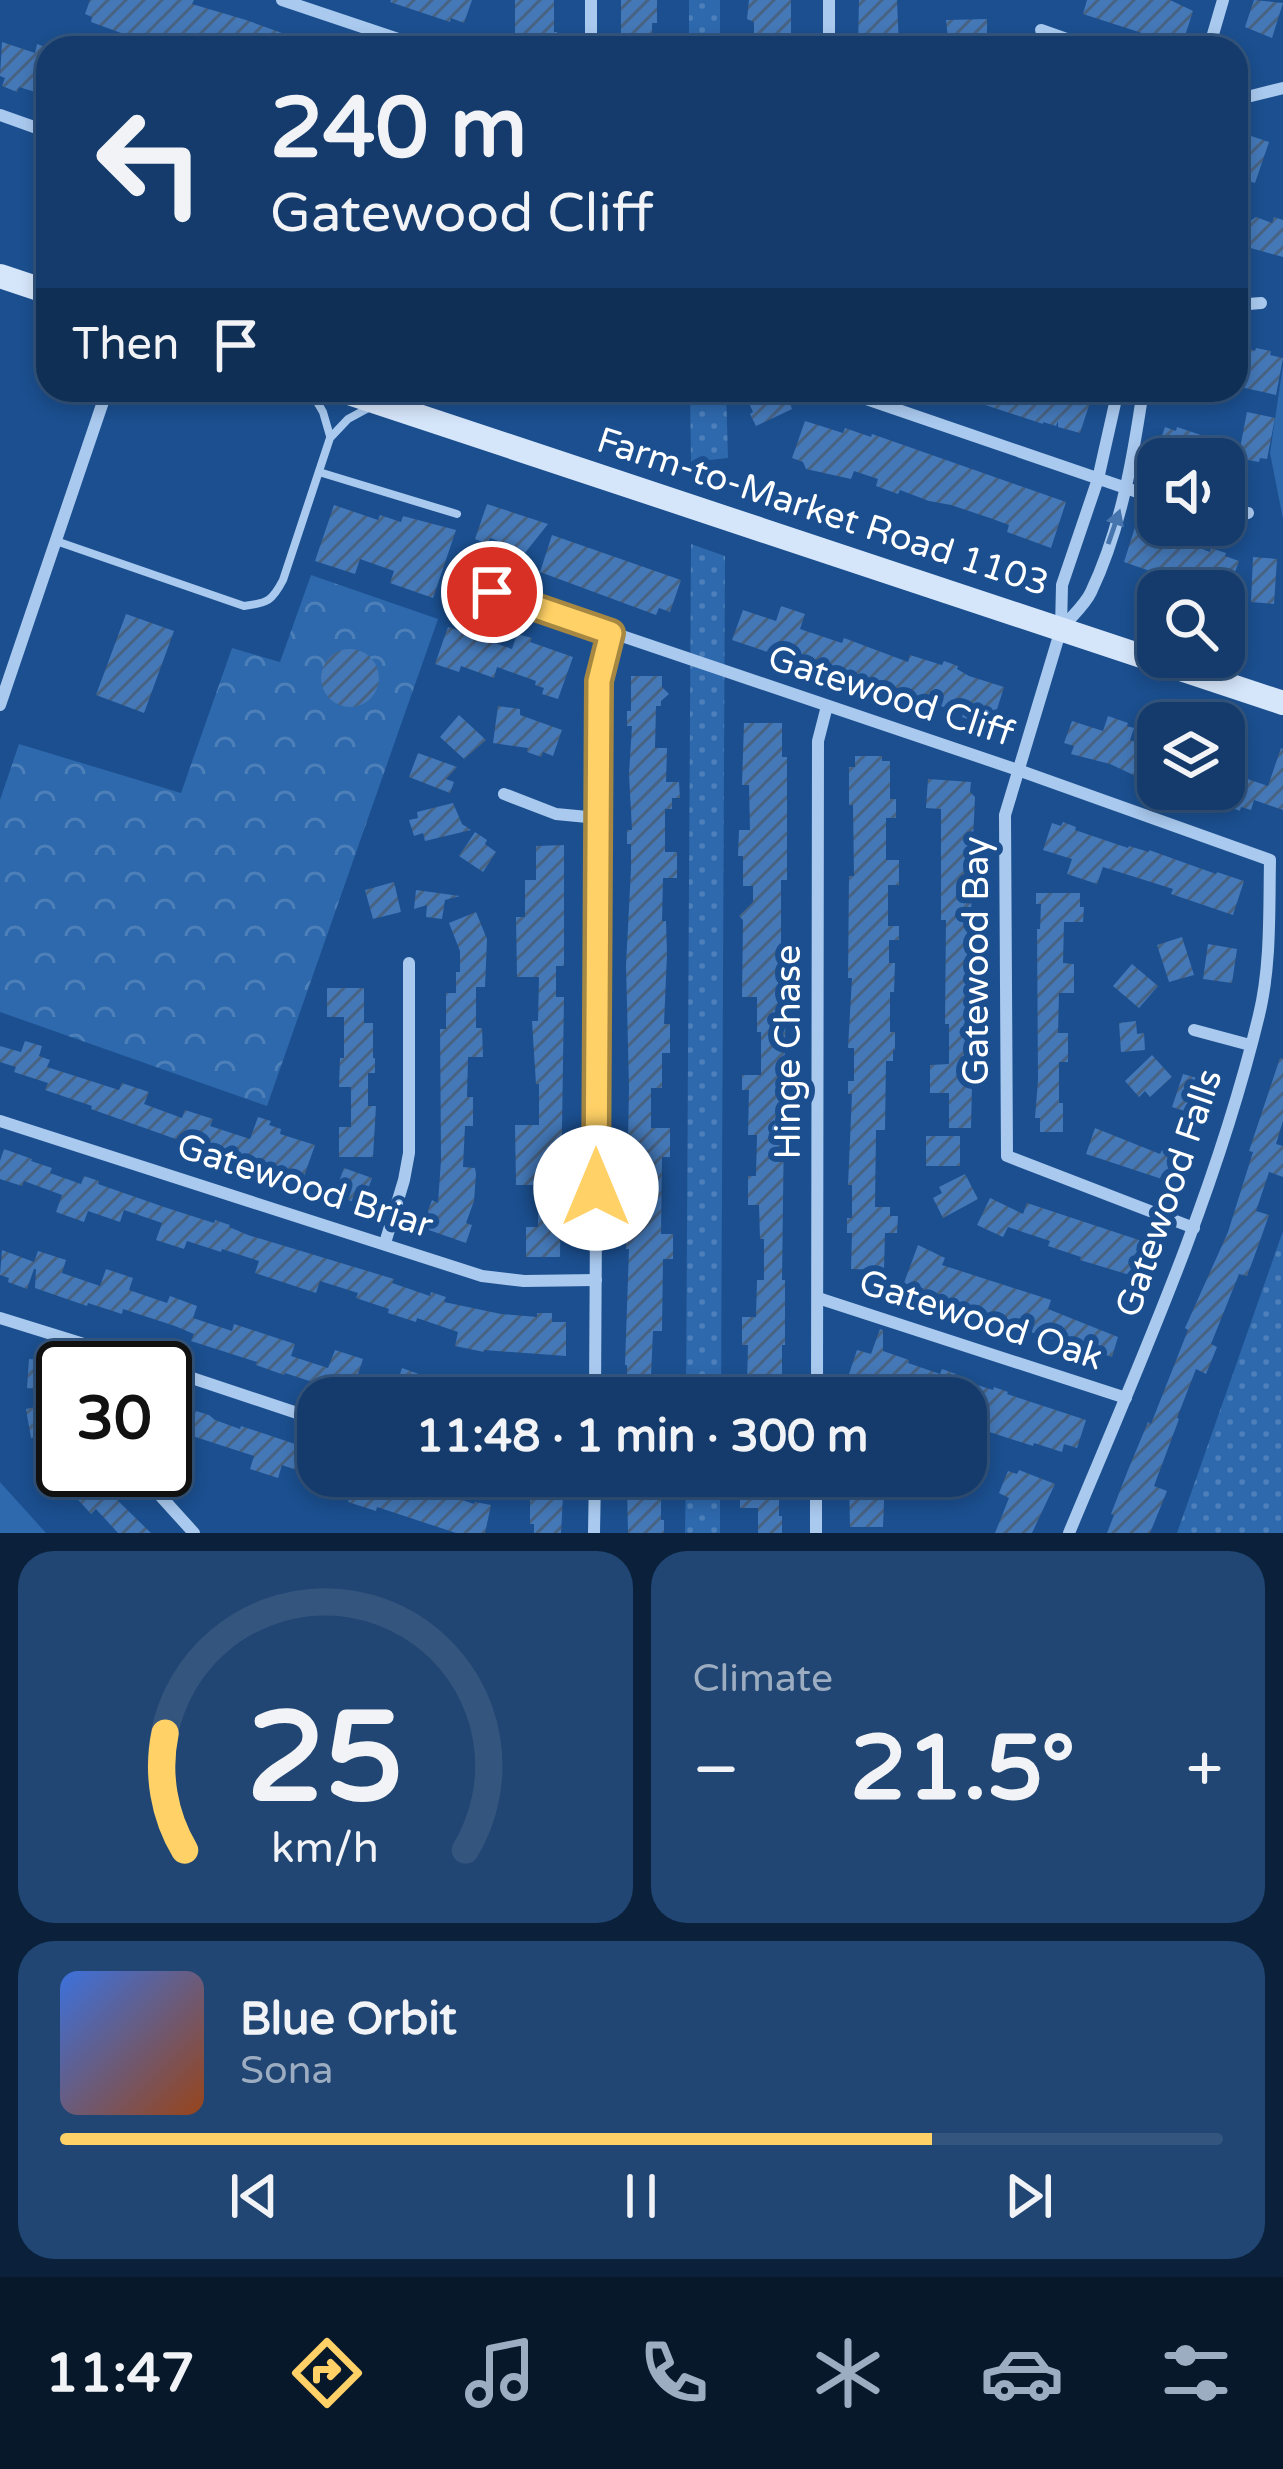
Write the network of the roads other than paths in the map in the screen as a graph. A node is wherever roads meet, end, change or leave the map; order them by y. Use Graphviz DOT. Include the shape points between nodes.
graph roads {
  1 [pos="282,0"];
  2 [pos="337,0"];
  3 [pos="591,0"];
  4 [pos="829,0"];
  5 [pos="1223,0"];
  6 [pos="331,16"];
  7 [pos="1041,30"];
  8 [pos="390,36"];
  9 [pos="591,36"];
  10 [pos="829,36"];
  11 [pos="1058,36"];
  12 [pos="1212,36"];
  13 [pos="1283,88"];
  14 [pos="1248,97"];
  15 [pos="0,115"];
  16 [pos="36,128"];
  17 [pos="0,275"];
  18 [pos="36,288"];
  19 [pos="1262,303"];
  20 [pos="1248,304"];
  21 [pos="102,402"];
  22 [pos="317,402"];
  23 [pos="376,402"];
  24 [pos="875,402"];
  25 [pos="1115,402"];
  26 [pos="1141,402"];
  27 [pos="379,403"];
  28 [pos="330,438"];
  29 [pos="319,472"];
  30 [pos="1098,479"];
  31 [pos="1126,488"];
  32 [pos="1137,492"];
  33 [pos="1248,513"];
  34 [pos="457,514"];
  35 [pos="1245,514"];
  36 [pos="56,540"];
  37 [pos="492,592"];
  38 [pos="1061,629"];
  39 [pos="611,633"];
  40 [pos="1283,703"];
  41 [pos="0,705"];
  42 [pos="826,706"];
  43 [pos="1018,770"];
  44 [pos="503,794"];
  45 [pos="598,818"];
  46 [pos="1270,860"];
  47 [pos="409,963"];
  48 [pos="1194,1030"];
  49 [pos="1250,1045"];
  50 [pos="0,1121"];
  51 [pos="1194,1228"];
  52 [pos="385,1243"];
  53 [pos="596,1280"];
  54 [pos="818,1298"];
  55 [pos="0,1318"];
  56 [pos="77,1341"];
  57 [pos="595,1377"];
  58 [pos="817,1377"];
  59 [pos="192,1379"];
  60 [pos="1126,1398"];
  61 [pos="297,1413"];
  62 [pos="161,1497"];
  63 [pos="595,1497"];
  64 [pos="817,1497"];
  65 [pos="194,1533"];
  66 [pos="594,1533"];
  67 [pos="816,1533"];
  68 [pos="1069,1533"];
  1 -- 6 [label="street"];
  2 -- 6 [label="street"];
  3 -- 9 [label="street"];
  4 -- 10 [label="street"];
  5 -- 12 [label="street"];
  6 -- 8 [label="street"];
  7 -- 11 [label="street"];
  13 -- 14 [label="street"];
  15 -- 16 [label="street"];
  17 -- 18 [label="main road"];
  19 -- 20 [label="street"];
  21 -- 36 [label="street"];
  22 -- 28 [label="lane"];
  23 -- 27 [label="main road, Farm-to-Market Road 1103"];
  24 -- 30 [label="street"];
  25 -- 30 [label="street"];
  26 -- 31 [label="street"];
  27 -- 28 [label="lane"];
  27 -- 38 [label="main road, Farm-to-Market Road 1103"];
  28 -- 29 [label="lane"];
  29 -- 34 [label="lane"];
  29 -- 36 [label="lane" via="284,580 261,604 244,606"];
  30 -- 31 [label="street"];
  30 -- 38 [label="street" via="1062,584"];
  31 -- 32 [label="street"];
  38 -- 31 [label="street, one-way" via="1090,596"];
  33 -- 35 [label="street"];
  36 -- 41 [label="street"];
  37 -- 39 [label="street, Gatewood Cliff"];
  38 -- 40 [label="main road, Farm-to-Market Road 1103"];
  38 -- 43 [label="street, Gatewood Bay"];
  39 -- 42 [label="street, Gatewood Cliff"];
  39 -- 45 [label="street" via="599,681"];
  42 -- 43 [label="street, Gatewood Cliff"];
  42 -- 54 [label="street, Hinge Chase" via="818,741"];
  43 -- 46 [label="street, Gatewood Cliff"];
  43 -- 51 [label="street, Gatewood Bay" via="1005,815 1007,1156"];
  44 -- 45 [label="street" via="556,814"];
  45 -- 53 [label="street"];
  46 -- 49 [label="street, Gatewood Falls" via="1267,954"];
  47 -- 52 [label="street" via="409,1153"];
  48 -- 49 [label="street"];
  49 -- 51 [label="street, Gatewood Falls"];
  50 -- 52 [label="street, Gatewood Briar"];
  51 -- 60 [label="street, Gatewood Falls"];
  52 -- 53 [label="street, Gatewood Briar" via="482,1276"];
  53 -- 57 [label="street"];
  54 -- 58 [label="street, Hinge Chase"];
  54 -- 60 [label="street, Gatewood Oak"];
  55 -- 56 [label="street"];
  59 -- 61 [label="street"];
  60 -- 68 [label="street, Gatewood Falls"];
  62 -- 65 [label="street"];
  63 -- 66 [label="street"];
  64 -- 67 [label="street"];
}
